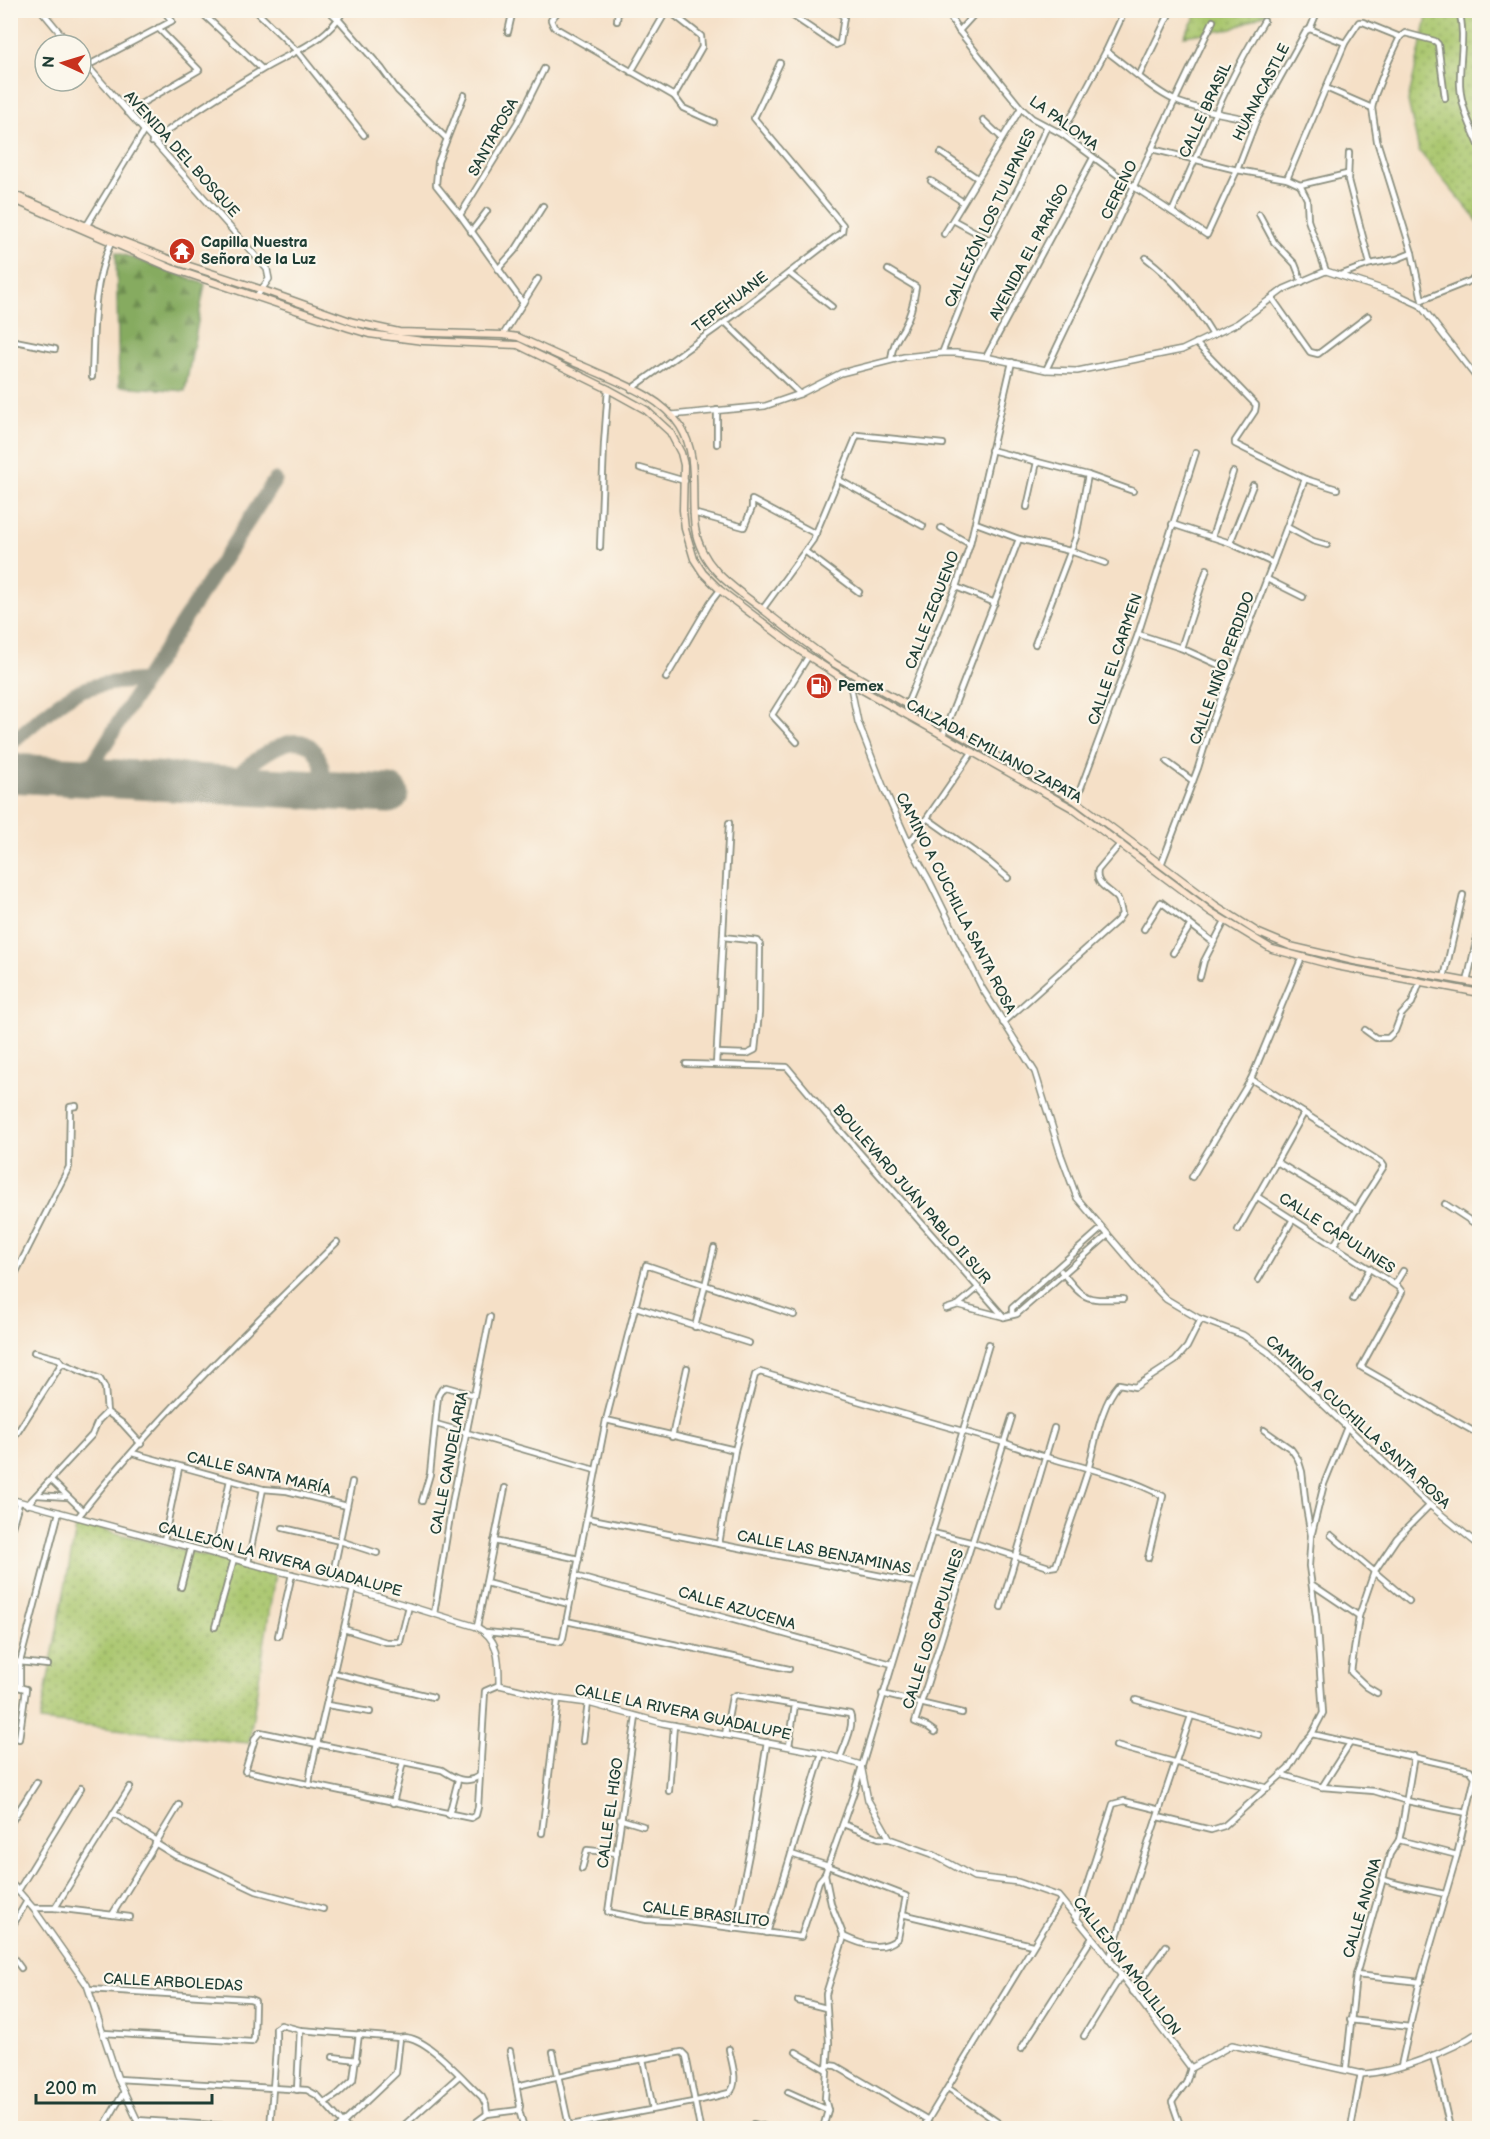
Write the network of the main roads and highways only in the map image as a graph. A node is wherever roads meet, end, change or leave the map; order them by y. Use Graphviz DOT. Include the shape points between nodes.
graph roads {
  1 [pos="11,198"];
  2 [pos="27,203"];
  3 [pos="680,426"];
  4 [pos="670,432"];
  5 [pos="1479,984"];
  6 [pos="1479,993"];
  1 -- 2 [label="main road, CALZADA EMILIANO ZAPATA"];
  2 -- 3 [label="main road, CALZADA EMILIANO ZAPATA" via="174,261 370,327 424,334 518,337 651,399"];
  2 -- 4 [label="main road, CALZADA EMILIANO ZAPATA" via="171,268 369,334 423,341 518,345 646,410"];
  3 -- 4 [label="main road" via="676,432"];
  3 -- 5 [label="main road, CALZADA EMILIANO ZAPATA" via="693,466 693,513 698,542 711,565 728,585 835,664 1076,801 1237,920 1275,941 1354,961"];
  4 -- 6 [label="main road, CALZADA EMILIANO ZAPATA" via="684,465 683,510 694,559 720,590 808,657 1072,808 1181,890 1272,949"];
}
